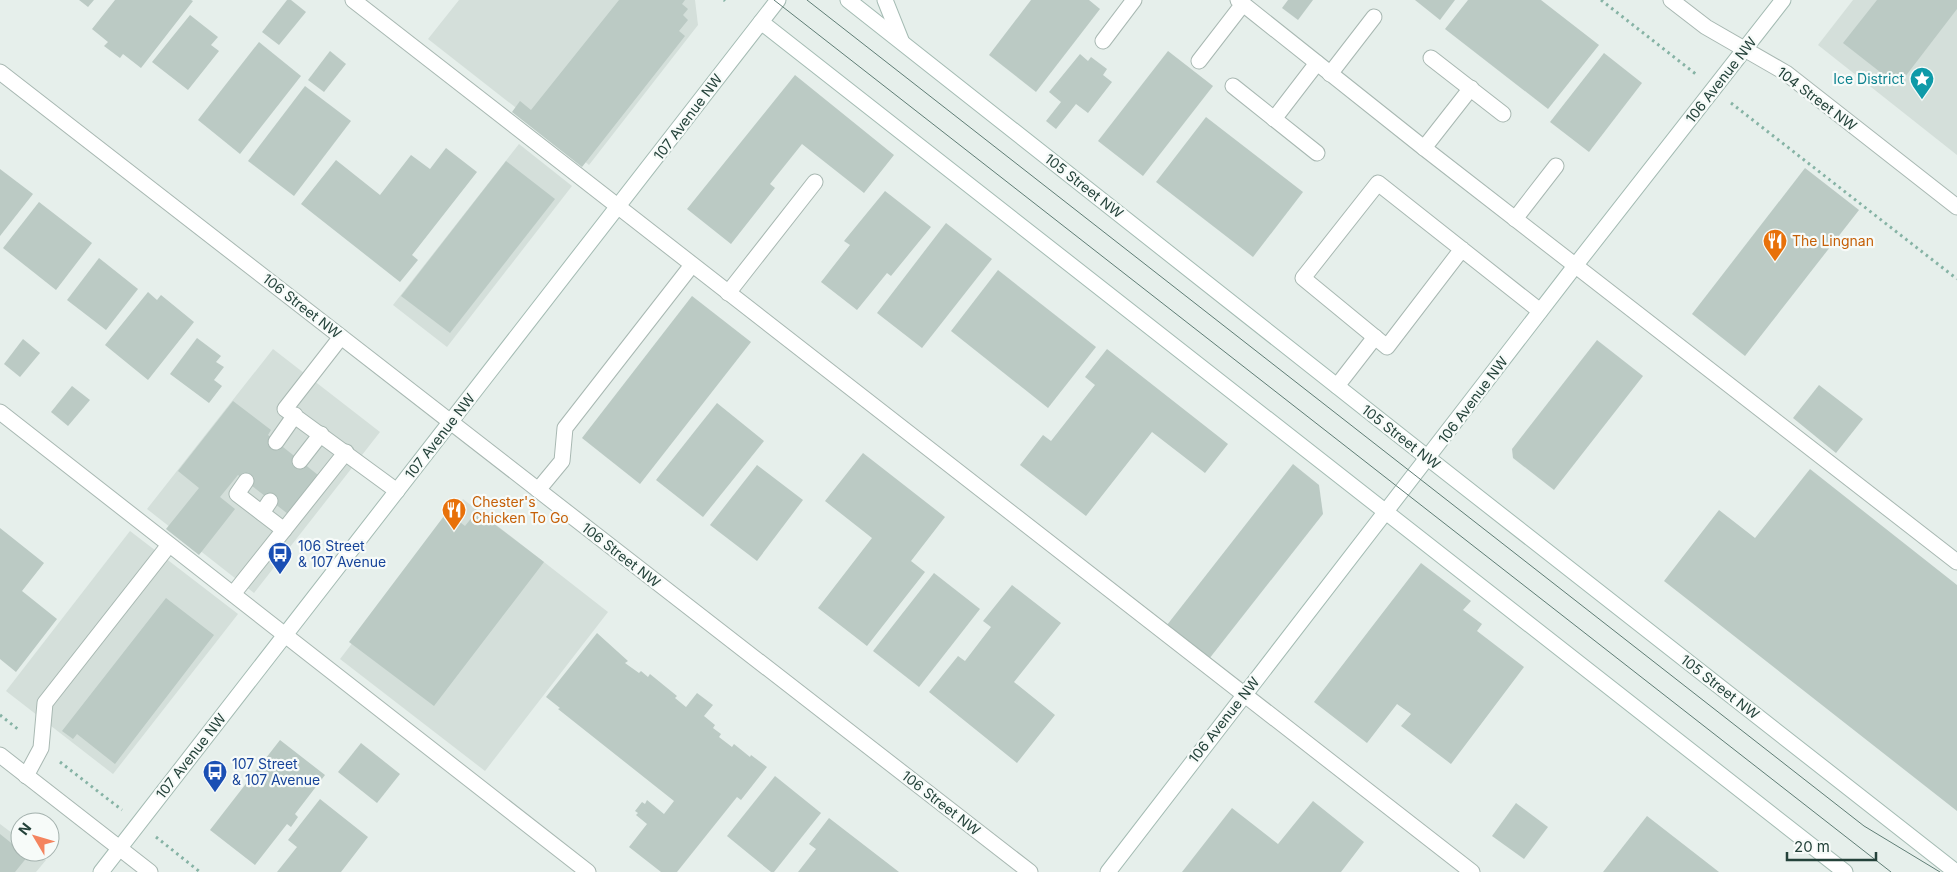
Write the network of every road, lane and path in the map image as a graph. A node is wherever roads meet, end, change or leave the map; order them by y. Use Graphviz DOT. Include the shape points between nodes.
graph roads {
  1 [pos="353,0"];
  2 [pos="778,0"];
  3 [pos="848,0"];
  4 [pos="885,0"];
  5 [pos="1134,0"];
  6 [pos="1601,0"];
  7 [pos="1671,0"];
  8 [pos="1783,0"];
  9 [pos="1240,2"];
  10 [pos="1374,17"];
  11 [pos="761,22"];
  12 [pos="1103,41"];
  13 [pos="901,42"];
  14 [pos="1744,51"];
  15 [pos="1431,58"];
  16 [pos="1199,61"];
  17 [pos="1317,63"];
  18 [pos="0,72"];
  19 [pos="1330,74"];
  20 [pos="1234,86"];
  21 [pos="1471,88"];
  22 [pos="1714,89"];
  23 [pos="1503,114"];
  24 [pos="1274,119"];
  25 [pos="1424,148"];
  26 [pos="1317,153"];
  27 [pos="1556,166"];
  28 [pos="815,182"];
  29 [pos="1957,207"];
  30 [pos="619,208"];
  31 [pos="1516,219"];
  32 [pos="1462,249"];
  33 [pos="692,265"];
  34 [pos="1575,266"];
  35 [pos="1957,279"];
  36 [pos="728,293"];
  37 [pos="1540,311"];
  38 [pos="341,337"];
  39 [pos="1375,338"];
  40 [pos="1337,386"];
  41 [pos="0,412"];
  42 [pos="295,415"];
  43 [pos="451,422"];
  44 [pos="321,434"];
  45 [pos="276,442"];
  46 [pos="346,452"];
  47 [pos="1428,458"];
  48 [pos="300,461"];
  49 [pos="246,481"];
  50 [pos="538,490"];
  51 [pos="398,491"];
  52 [pos="1386,511"];
  53 [pos="284,530"];
  54 [pos="169,544"];
  55 [pos="1957,562"];
  56 [pos="233,594"];
  57 [pos="285,636"];
  58 [pos="1245,693"];
  59 [pos="0,715"];
  60 [pos="41,748"];
  61 [pos="0,755"];
  62 [pos="26,776"];
  63 [pos="139,824"];
  64 [pos="120,848"];
  65 [pos="101,872"];
  66 [pos="150,872"];
  67 [pos="200,872"];
  68 [pos="588,872"];
  69 [pos="1030,872"];
  70 [pos="1108,872"];
  71 [pos="1472,872"];
  72 [pos="1846,872"];
  73 [pos="1956,872"];
  1 -- 30 [label="street"];
  2 -- 11 [label="street, 107 Avenue NW"];
  3 -- 13 [label="street, 105 Street NW"];
  4 -- 13 [label="street"];
  5 -- 12 [label="street"];
  6 -- 22 [label="path"];
  7 -- 14 [label="street, 104 Street NW"];
  8 -- 14 [label="street, 106 Avenue NW"];
  9 -- 16 [label="street"];
  9 -- 17 [label="street"];
  10 -- 19 [label="street"];
  11 -- 30 [label="street, 107 Avenue NW"];
  11 -- 52 [label="street"];
  13 -- 40 [label="street, 105 Street NW"];
  14 -- 22 [label="street, 106 Avenue NW"];
  14 -- 29 [label="street, 104 Street NW" via="1786,73"];
  15 -- 21 [label="street"];
  17 -- 19 [label="street"];
  17 -- 24 [label="street"];
  18 -- 38 [label="street, 106 Street NW"];
  19 -- 25 [label="street"];
  20 -- 24 [label="street"];
  21 -- 23 [label="street"];
  21 -- 25 [label="street"];
  22 -- 34 [label="street, 106 Avenue NW"];
  22 -- 35 [label="path"];
  24 -- 26 [label="street"];
  25 -- 31 [label="street"];
  27 -- 31 [label="street"];
  28 -- 36 [label="street"];
  30 -- 33 [label="street"];
  30 -- 43 [label="street, 107 Avenue NW"];
  31 -- 34 [label="street"];
  32 -- 37 [label="street"];
  32 -- 39 [label="street" via="1387,348"];
  32 -- 39 [label="street" via="1378,183 1303,278"];
  33 -- 36 [label="street"];
  33 -- 50 [label="street" via="565,428 562,460"];
  34 -- 37 [label="street, 106 Avenue NW"];
  34 -- 55 [label="street"];
  36 -- 58 [label="street"];
  37 -- 47 [label="street, 106 Avenue NW"];
  38 -- 42 [label="street" via="285,409"];
  38 -- 43 [label="street, 106 Street NW"];
  39 -- 40 [label="street"];
  40 -- 47 [label="street, 105 Street NW"];
  41 -- 54 [label="street"];
  42 -- 44 [label="street"];
  42 -- 45 [label="street"];
  43 -- 50 [label="street, 106 Street NW"];
  43 -- 51 [label="street, 107 Avenue NW"];
  44 -- 46 [label="street"];
  44 -- 48 [label="street"];
  46 -- 51 [label="street"];
  46 -- 53 [label="street"];
  47 -- 52 [label="street, 106 Avenue NW"];
  47 -- 73 [label="street, 105 Street NW"];
  49 -- 53 [label="street" via="237,494 266,507"];
  50 -- 69 [label="street, 106 Street NW"];
  51 -- 57 [label="street, 107 Avenue NW"];
  52 -- 58 [label="street, 106 Avenue NW"];
  52 -- 72 [label="street"];
  53 -- 56 [label="street"];
  54 -- 56 [label="street"];
  54 -- 60 [label="street" via="45,703"];
  56 -- 57 [label="street"];
  57 -- 63 [label="street, 107 Avenue NW"];
  57 -- 68 [label="street"];
  58 -- 70 [label="street, 106 Avenue NW"];
  58 -- 71 [label="street"];
  59 -- 60 [label="path"];
  60 -- 62 [label="street"];
  60 -- 63 [label="path"];
  61 -- 62 [label="street"];
  62 -- 64 [label="street"];
  63 -- 64 [label="street, 107 Avenue NW"];
  63 -- 67 [label="path"];
  64 -- 65 [label="street, 107 Avenue NW"];
  64 -- 66 [label="street"];
}
